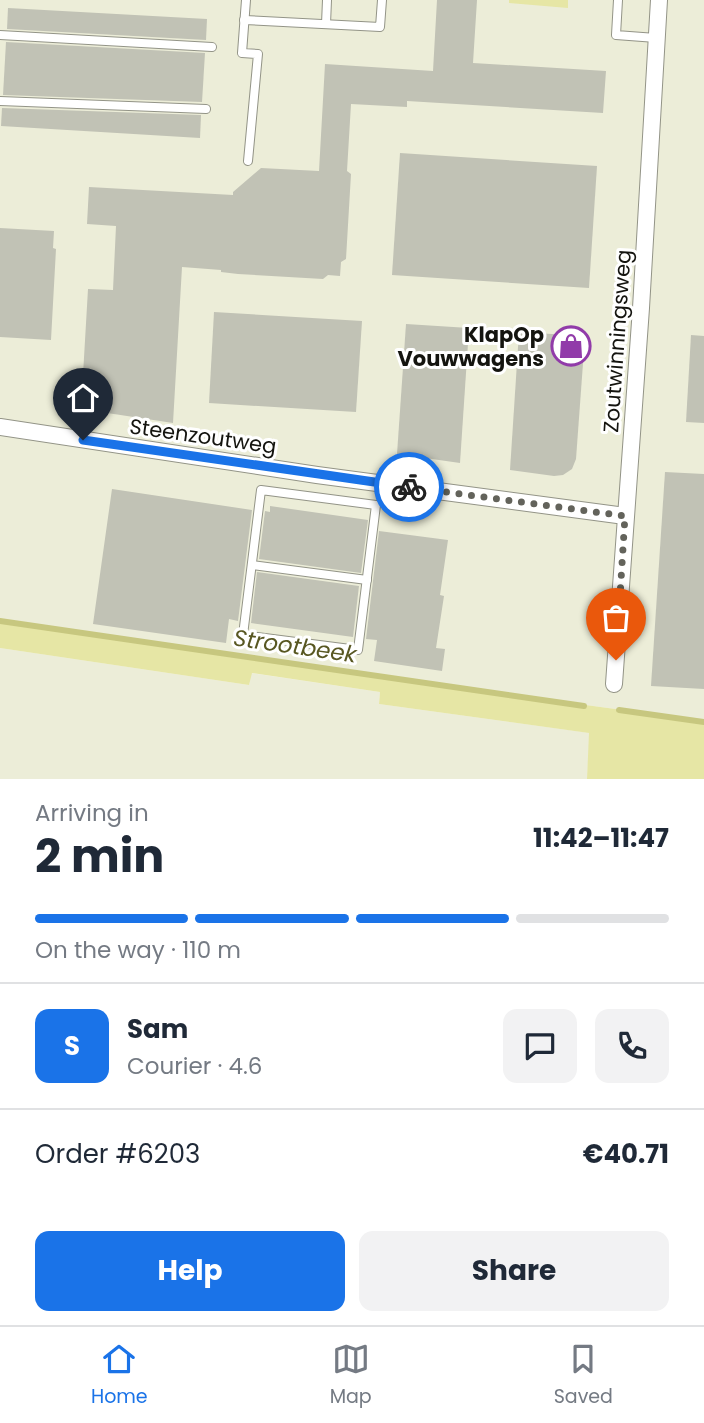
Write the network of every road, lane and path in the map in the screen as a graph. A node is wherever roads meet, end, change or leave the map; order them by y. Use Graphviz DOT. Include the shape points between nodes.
graph roads {
  1 [pos="246,0"];
  2 [pos="327,0"];
  3 [pos="382,0"];
  4 [pos="618,0"];
  5 [pos="659,0"];
  6 [pos="244,20"];
  7 [pos="326,24"];
  8 [pos="0,35"];
  9 [pos="656,38"];
  10 [pos="212,47"];
  11 [pos="0,101"];
  12 [pos="206,109"];
  13 [pos="248,161"];
  14 [pos="0,427"];
  15 [pos="317,475"];
  16 [pos="314,497"];
  17 [pos="625,516"];
  18 [pos="252,565"];
  19 [pos="367,580"];
  20 [pos="614,684"];
  1 -- 6 [label="lane"];
  2 -- 7 [label="lane"];
  3 -- 7 [label="lane" via="380,27"];
  4 -- 9 [label="lane" via="615,35"];
  5 -- 9 [label="street, Zoutwinningsweg"];
  6 -- 7 [label="lane"];
  6 -- 13 [label="lane" via="242,53 258,54"];
  8 -- 10 [label="lane"];
  9 -- 17 [label="street, Zoutwinningsweg"];
  11 -- 12 [label="lane"];
  14 -- 15 [label="street, Steenzoutweg"];
  15 -- 16 [label="lane"];
  15 -- 17 [label="street, Steenzoutweg"];
  16 -- 18 [label="lane" via="261,490"];
  16 -- 19 [label="lane" via="376,505"];
  17 -- 20 [label="street, Zoutwinningsweg"];
  18 -- 19 [label="lane"];
  18 -- 19 [label="lane" via="243,635 294,642 358,650"];
}
